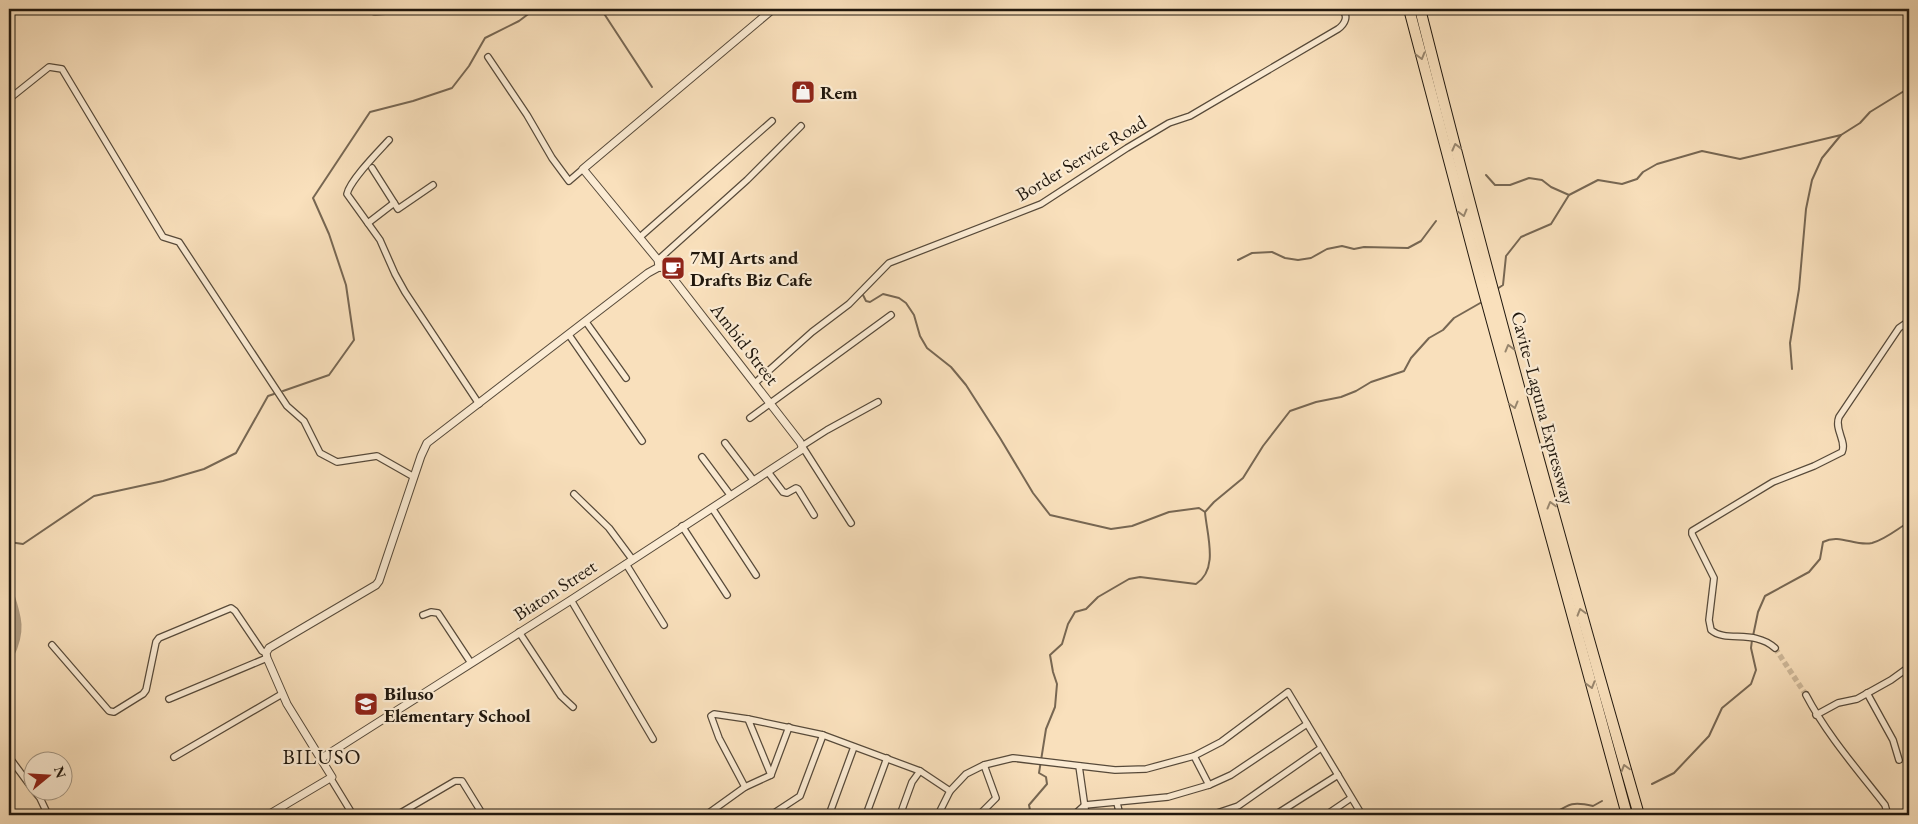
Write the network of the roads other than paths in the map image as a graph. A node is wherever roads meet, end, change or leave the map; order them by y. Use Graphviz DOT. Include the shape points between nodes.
graph roads {
  1 [pos="773,9"];
  2 [pos="1342,9"];
  3 [pos="1410,9"];
  4 [pos="1420,9"];
  5 [pos="488,57"];
  6 [pos="9,99"];
  7 [pos="772,121"];
  8 [pos="801,126"];
  9 [pos="389,140"];
  10 [pos="372,168"];
  11 [pos="583,169"];
  12 [pos="433,185"];
  13 [pos="394,203"];
  14 [pos="368,223"];
  15 [pos="640,237"];
  16 [pos="658,264"];
  17 [pos="1486,282"];
  18 [pos="891,315"];
  19 [pos="1909,321"];
  20 [pos="586,322"];
  21 [pos="569,335"];
  22 [pos="626,378"];
  23 [pos="755,383"];
  24 [pos="878,402"];
  25 [pos="771,403"];
  26 [pos="479,404"];
  27 [pos="750,418"];
  28 [pos="642,441"];
  29 [pos="726,443"];
  30 [pos="802,446"];
  31 [pos="702,457"];
  32 [pos="768,472"];
  33 [pos="414,477"];
  34 [pos="754,481"];
  35 [pos="574,494"];
  36 [pos="731,496"];
  37 [pos="712,508"];
  38 [pos="814,516"];
  39 [pos="851,524"];
  40 [pos="682,526"];
  41 [pos="629,561"];
  42 [pos="1564,569"];
  43 [pos="756,575"];
  44 [pos="726,595"];
  45 [pos="571,600"];
  46 [pos="423,615"];
  47 [pos="664,625"];
  48 [pos="519,632"];
  49 [pos="52,646"];
  50 [pos="1774,648"];
  51 [pos="267,656"];
  52 [pos="471,663"];
  53 [pos="1909,667"];
  54 [pos="1867,693"];
  55 [pos="282,694"];
  56 [pos="1806,695"];
  57 [pos="169,699"];
  58 [pos="573,707"];
  59 [pos="1816,715"];
  60 [pos="748,719"];
  61 [pos="1307,724"];
  62 [pos="789,727"];
  63 [pos="823,736"];
  64 [pos="653,739"];
  65 [pos="854,747"];
  66 [pos="1321,748"];
  67 [pos="1194,756"];
  68 [pos="9,757"];
  69 [pos="174,757"];
  70 [pos="322,758"];
  71 [pos="886,758"];
  72 [pos="1899,760"];
  73 [pos="984,766"];
  74 [pos="1079,766"];
  75 [pos="920,771"];
  76 [pos="22,775"];
  77 [pos="771,775"];
  78 [pos="1338,775"];
  79 [pos="331,779"];
  80 [pos="1209,785"];
  81 [pos="745,787"];
  82 [pos="950,791"];
  83 [pos="1351,798"];
  84 [pos="42,802"];
  85 [pos="1117,803"];
  86 [pos="1085,805"];
  87 [pos="1885,810"];
  88 [pos="983,814"];
  89 [pos="48,815"];
  90 [pos="268,815"];
  91 [pos="353,815"];
  92 [pos="397,815"];
  93 [pos="482,815"];
  94 [pos="706,815"];
  95 [pos="771,815"];
  96 [pos="829,815"];
  97 [pos="866,815"];
  98 [pos="900,815"];
  99 [pos="938,815"];
  100 [pos="1074,815"];
  101 [pos="1086,815"];
  102 [pos="1120,815"];
  103 [pos="1211,815"];
  104 [pos="1275,815"];
  105 [pos="1326,815"];
  106 [pos="1362,815"];
  107 [pos="1628,815"];
  108 [pos="1639,815"];
  1 -- 11 [label="street"];
  2 -- 23 [label="street, Border Service Road" via="1345,22 1338,29 1190,116 1169,123 1126,148 1041,204 889,263 849,304"];
  3 -- 17 [label="highway, Cavite–Laguna Expressway, one-way"];
  17 -- 4 [label="highway, Cavite–Laguna Expressway, one-way"];
  5 -- 11 [label="street" via="569,181"];
  6 -- 33 [label="street" via="49,67 62,69 163,237 179,242 287,406 304,421 320,453 337,462 377,456"];
  7 -- 15 [label="street"];
  8 -- 16 [label="street"];
  9 -- 14 [label="street" via="348,189 347,194"];
  10 -- 13 [label="street"];
  11 -- 15 [label="street, Ambid Street"];
  12 -- 13 [label="street" via="398,210"];
  13 -- 14 [label="street"];
  14 -- 26 [label="street" via="380,240 405,292"];
  15 -- 16 [label="street, Ambid Street"];
  16 -- 20 [label="street"];
  16 -- 23 [label="street, Ambid Street" via="665,268"];
  17 -- 42 [label="highway, Cavite–Laguna Expressway"];
  18 -- 25 [label="street"];
  19 -- 50 [label="street" via="1899,328 1839,417 1837,425 1844,446 1842,452 1773,482 1692,531 1714,578 1709,620 1711,630 1720,635 1759,638"];
  20 -- 21 [label="street"];
  20 -- 22 [label="street"];
  21 -- 26 [label="street"];
  21 -- 28 [label="street"];
  23 -- 25 [label="street, Ambid Street"];
  24 -- 30 [label="street"];
  25 -- 27 [label="street"];
  25 -- 30 [label="street, Ambid Street"];
  26 -- 33 [label="street" via="427,443"];
  29 -- 34 [label="street"];
  30 -- 32 [label="street, Biaton Street" via="799,452"];
  30 -- 39 [label="street"];
  31 -- 36 [label="street"];
  32 -- 34 [label="street, Biaton Street"];
  32 -- 38 [label="street" via="783,492 798,488"];
  33 -- 51 [label="street" via="383,574 376,585 269,648"];
  34 -- 36 [label="street, Biaton Street"];
  35 -- 41 [label="street" via="609,528"];
  36 -- 37 [label="street, Biaton Street"];
  37 -- 40 [label="street, Biaton Street"];
  37 -- 43 [label="street"];
  40 -- 41 [label="street, Biaton Street"];
  40 -- 44 [label="street"];
  41 -- 45 [label="street, Biaton Street"];
  41 -- 47 [label="street"];
  42 -- 107 [label="highway, Cavite–Laguna Expressway, one-way"];
  108 -- 42 [label="highway, Cavite–Laguna Expressway, one-way"];
  45 -- 48 [label="street, Biaton Street"];
  45 -- 64 [label="street"];
  46 -- 52 [label="street" via="438,613"];
  48 -- 52 [label="street, Biaton Street"];
  48 -- 58 [label="street" via="561,696"];
  49 -- 51 [label="street" via="109,711 114,712 146,690 156,642 160,638 220,612 231,608 235,611"];
  51 -- 55 [label="street"];
  51 -- 57 [label="street"];
  52 -- 70 [label="street, Biaton Street"];
  53 -- 54 [label="street"];
  54 -- 59 [label="street"];
  54 -- 72 [label="street" via="1893,740"];
  55 -- 69 [label="street"];
  55 -- 70 [label="street"];
  56 -- 59 [label="street"];
  59 -- 87 [label="street"];
  60 -- 62 [label="street"];
  60 -- 77 [label="street"];
  60 -- 81 [label="street" via="711,716"];
  61 -- 66 [label="street"];
  61 -- 67 [label="street" via="1288,692 1221,742"];
  61 -- 80 [label="street" via="1231,775"];
  62 -- 63 [label="street"];
  62 -- 77 [label="street"];
  63 -- 65 [label="street"];
  63 -- 95 [label="street" via="800,796"];
  65 -- 71 [label="street"];
  65 -- 96 [label="street"];
  66 -- 78 [label="street"];
  66 -- 103 [label="street" via="1238,806"];
  67 -- 74 [label="street" via="1138,770"];
  67 -- 80 [label="street"];
  68 -- 76 [label="street"];
  70 -- 79 [label="street"];
  71 -- 75 [label="street"];
  71 -- 97 [label="street"];
  73 -- 74 [label="street" via="1013,758"];
  73 -- 82 [label="street" via="966,774"];
  73 -- 88 [label="street" via="996,798"];
  74 -- 86 [label="street"];
  75 -- 82 [label="street"];
  75 -- 98 [label="street" via="912,782"];
  77 -- 81 [label="street"];
  78 -- 83 [label="street"];
  78 -- 104 [label="street"];
  79 -- 90 [label="street"];
  79 -- 91 [label="street"];
  80 -- 85 [label="street" via="1168,797"];
  81 -- 94 [label="street"];
  82 -- 99 [label="street"];
  83 -- 105 [label="street"];
  83 -- 106 [label="street"];
  84 -- 89 [label="street"];
  85 -- 86 [label="street"];
  85 -- 102 [label="street"];
  86 -- 100 [label="street"];
  86 -- 101 [label="street"];
  92 -- 93 [label="street" via="455,781 462,781"];
}
